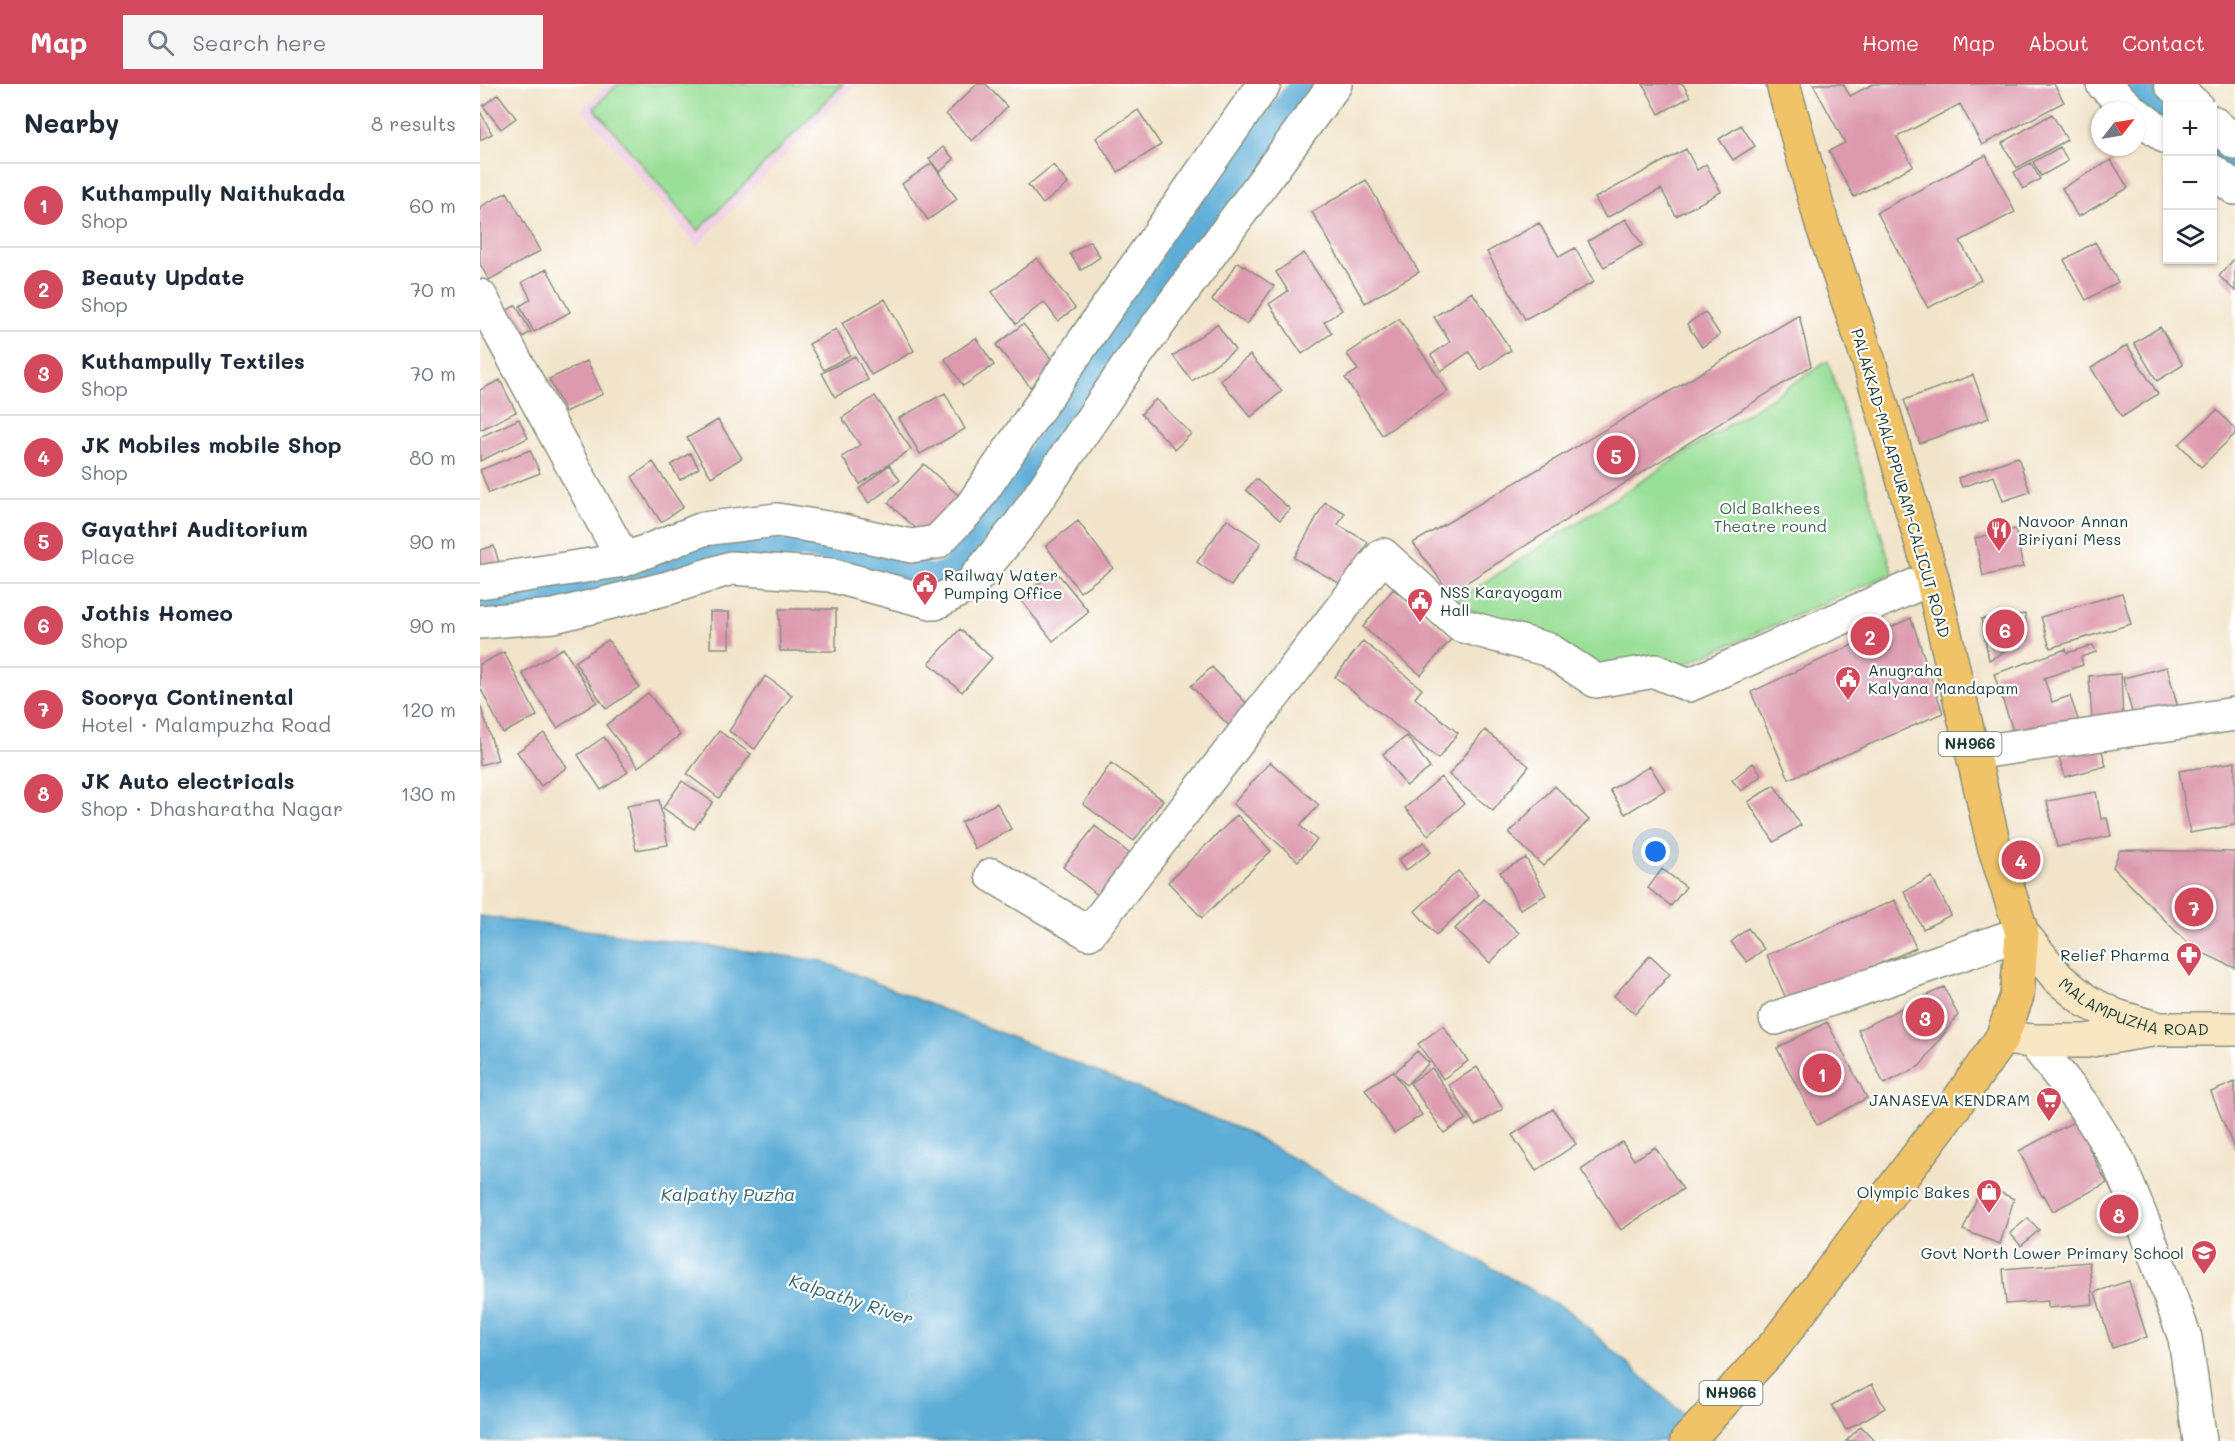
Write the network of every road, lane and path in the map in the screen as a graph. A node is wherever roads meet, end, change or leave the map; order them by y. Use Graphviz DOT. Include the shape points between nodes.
graph roads {
  1 [pos="1264,84"];
  2 [pos="1335,84"];
  3 [pos="1783,84"];
  4 [pos="2103,84"];
  5 [pos="2171,84"];
  6 [pos="2122,102"];
  7 [pos="2191,102"];
  8 [pos="2145,121"];
  9 [pos="2217,126"];
  10 [pos="2163,134"];
  11 [pos="2235,142"];
  12 [pos="2217,175"];
  13 [pos="2235,188"];
  14 [pos="480,296"];
  15 [pos="624,560"];
  16 [pos="1932,578"];
  17 [pos="480,582"];
  18 [pos="480,622"];
  19 [pos="2235,714"];
  20 [pos="1972,753"];
  21 [pos="992,875"];
  22 [pos="2022,933"];
  23 [pos="1776,1018"];
  24 [pos="2159,1029"];
  25 [pos="2235,1029"];
  26 [pos="2017,1040"];
  27 [pos="1687,1441"];
  28 [pos="2200,1441"];
  1 -- 15 [label="street" via="971,507 937,542 911,546 777,520 703,529"];
  2 -- 18 [label="street" via="1127,367 1021,523 971,584 935,603 830,576 731,568 554,616"];
  3 -- 16 [label="highway, PALAKKAD-MALAPPURAM-CALICUT ROAD / NH966" via="1822,224 1869,362"];
  4 -- 6 [label="street"];
  5 -- 7 [label="street"];
  8 -- 10 [label="street"];
  9 -- 11 [label="street"];
  12 -- 13 [label="street"];
  14 -- 15 [label="street"];
  15 -- 17 [label="street"];
  16 -- 20 [label="highway, PALAKKAD-MALAPPURAM-CALICUT ROAD / NH966"];
  16 -- 21 [label="street" via="1689,685 1655,671 1596,681 1549,650 1460,625 1383,555 1089,933"];
  19 -- 20 [label="street"];
  20 -- 22 [label="highway, PALAKKAD-MALAPPURAM-CALICUT ROAD / NH966"];
  22 -- 23 [label="street"];
  22 -- 24 [label="main road, MALAMPUZHA ROAD" via="2058,978 2086,1001 2116,1016"];
  22 -- 26 [label="highway, PALAKKAD-MALAPPURAM-CALICUT ROAD / NH966"];
  24 -- 25 [label="main road, MALAMPUZHA ROAD"];
  24 -- 26 [label="main road" via="2086,1041"];
  26 -- 27 [label="highway, PALAKKAD-MALAPPURAM-CALICUT ROAD / NH966" via="1944,1121 1775,1345"];
  26 -- 28 [label="street" via="2085,1108 2116,1159 2185,1338"];
}
